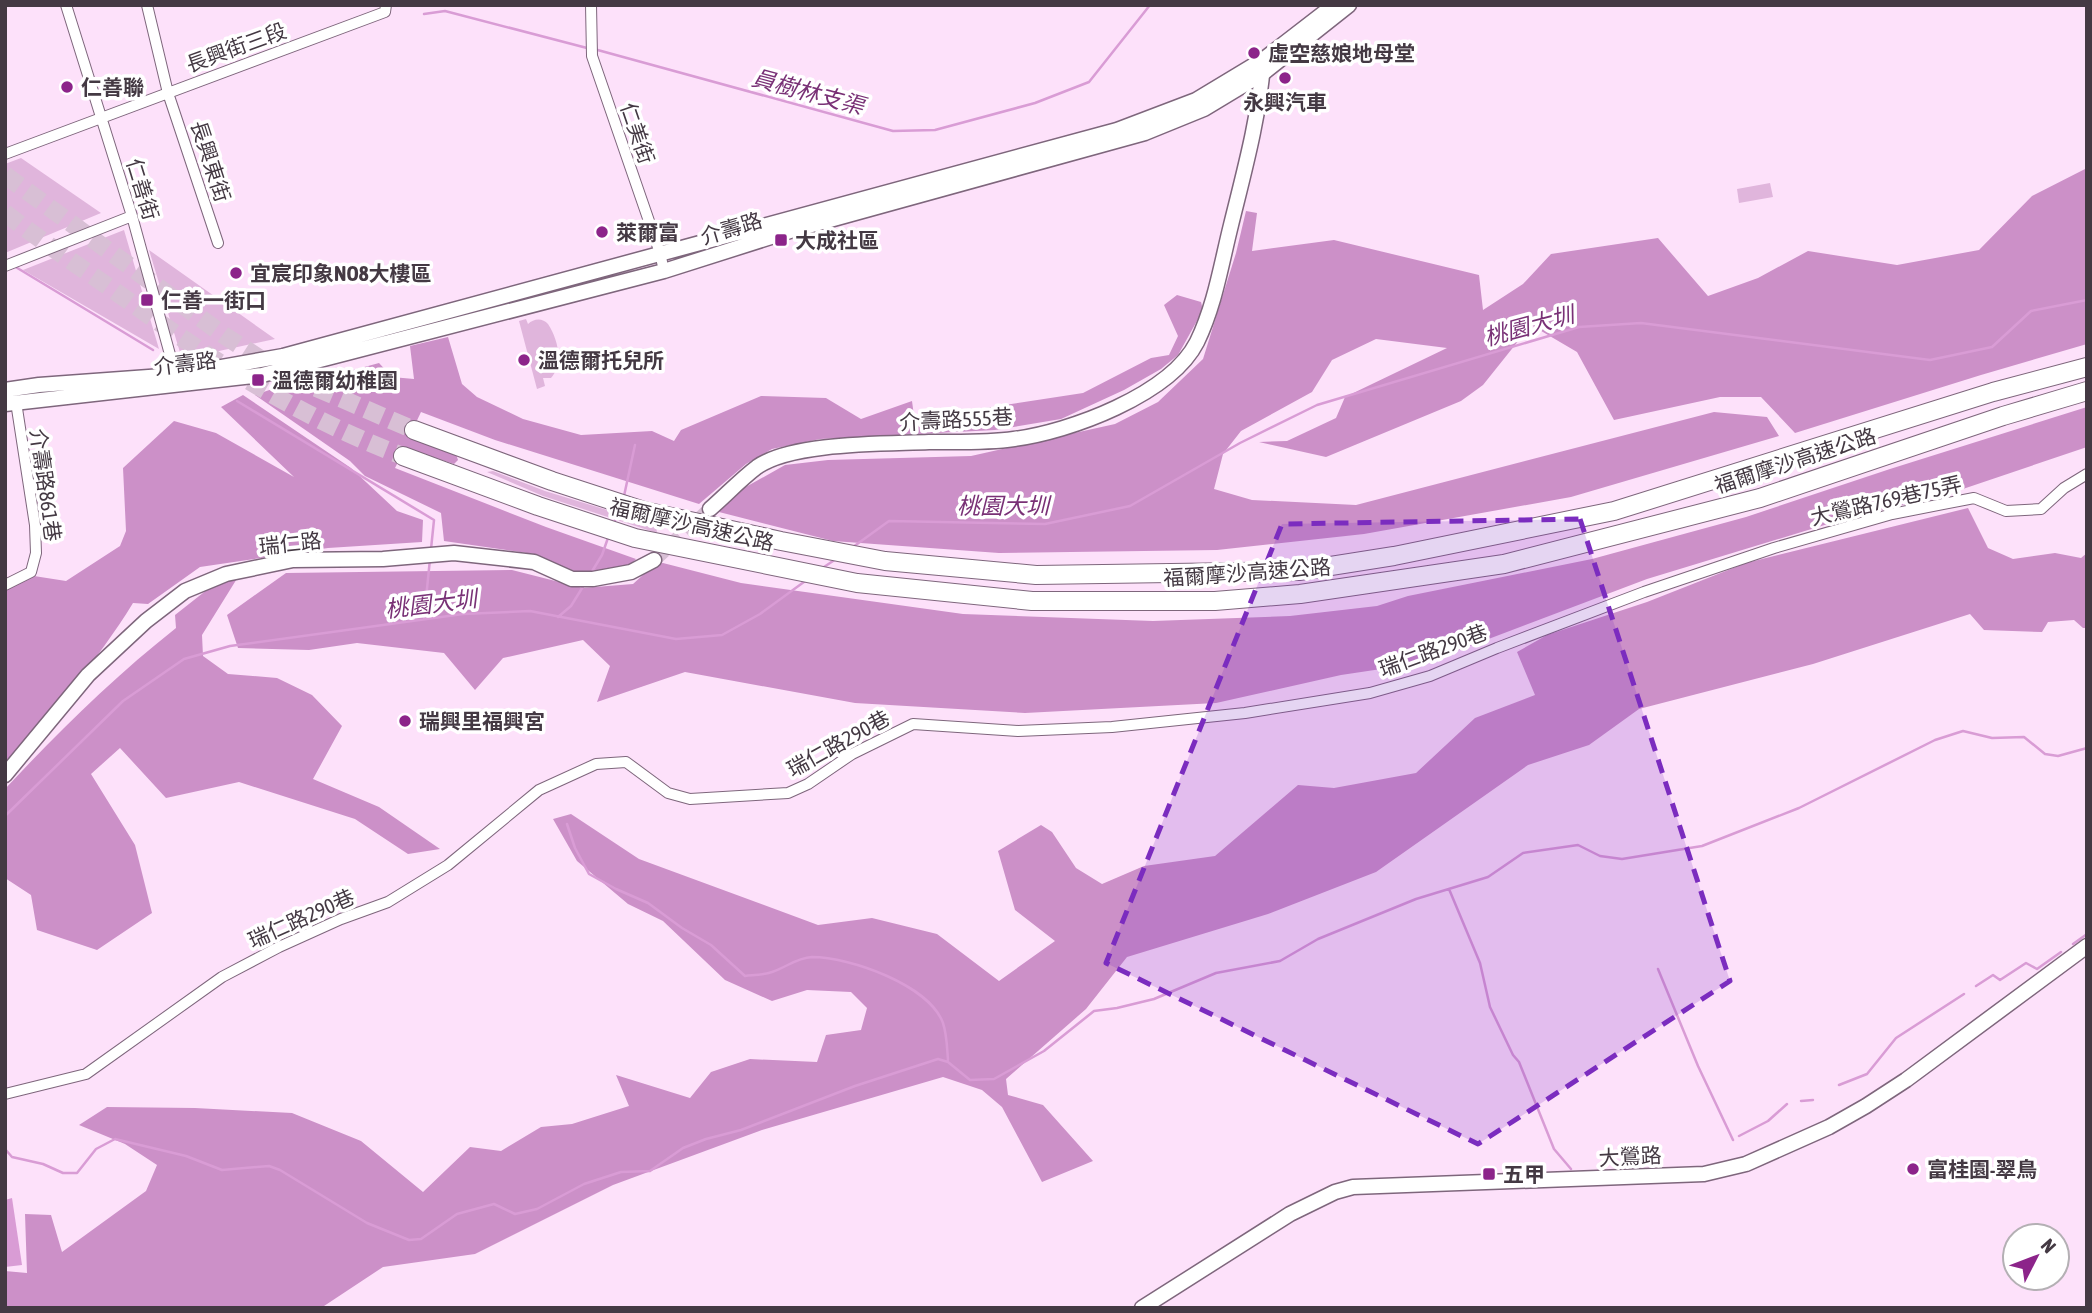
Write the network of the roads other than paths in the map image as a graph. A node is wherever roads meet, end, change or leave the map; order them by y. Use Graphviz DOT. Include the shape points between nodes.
graph roads {
  1 [pos="66,5"];
  2 [pos="147,5"];
  3 [pos="592,5"];
  4 [pos="1334,5"];
  5 [pos="1349,5"];
  6 [pos="385,9"];
  7 [pos="1264,59"];
  8 [pos="1262,74"];
  9 [pos="168,93"];
  10 [pos="102,119"];
  11 [pos="5,154"];
  12 [pos="132,216"];
  13 [pos="218,243"];
  14 [pos="660,253"];
  15 [pos="5,266"];
  16 [pos="664,271"];
  17 [pos="2087,367"];
  18 [pos="177,380"];
  19 [pos="5,390"];
  20 [pos="2087,391"];
  21 [pos="11,403"];
  22 [pos="414,430"];
  23 [pos="476,453"];
  24 [pos="403,456"];
  25 [pos="2087,474"];
  26 [pos="465,479"];
  27 [pos="710,509"];
  28 [pos="1805,539"];
  29 [pos="654,560"];
  30 [pos="5,585"];
  31 [pos="5,775"];
  32 [pos="2087,946"];
  33 [pos="5,1094"];
  34 [pos="1142,1308"];
  1 -- 10 [label="street, 仁善街"];
  2 -- 9 [label="street, 長興東街"];
  3 -- 14 [label="street, 仁美街" via="592,49"];
  4 -- 7 [label="main road, 介壽路"];
  5 -- 8 [label="main road, 介壽路"];
  6 -- 9 [label="street, 長興街三段"];
  7 -- 8 [label="main road, 介壽路555巷"];
  7 -- 14 [label="main road, 介壽路" via="1196,100 1117,130"];
  8 -- 16 [label="main road, 介壽路" via="1203,109 1145,133"];
  8 -- 27 [label="main road, 介壽路555巷" via="1215,298 1196,344 1158,383 1105,413 1014,439 796,451 759,465"];
  9 -- 10 [label="street, 長興街三段"];
  9 -- 13 [label="street, 長興東街"];
  10 -- 11 [label="street, 長興街三段"];
  10 -- 12 [label="street, 仁善街"];
  12 -- 15 [label="street"];
  12 -- 18 [label="street, 仁善街"];
  14 -- 16 [label="street, 仁美街"];
  14 -- 18 [label="main road, 介壽路" via="460,310"];
  16 -- 18 [label="main road, 介壽路" via="262,375"];
  17 -- 23 [label="highway, 福爾摩沙高速公路" via="1614,511 1299,571 1036,575 885,561 621,504"];
  18 -- 19 [label="main road, 介壽路"];
  18 -- 21 [label="main road, 介壽路"];
  20 -- 26 [label="highway, 福爾摩沙高速公路" via="1760,498 1504,564 1300,594 1215,601 1032,601 857,583 611,530"];
  21 -- 30 [label="street, 介壽路861巷" via="35,525 36,553 31,572"];
  22 -- 23 [label="highway, 福爾摩沙高速公路"];
  23 -- 26 [label="highway"];
  24 -- 26 [label="highway, 福爾摩沙高速公路"];
  25 -- 28 [label="street, 大鶯路769巷75弄" via="2041,509 2006,511 1974,498 1892,514"];
  28 -- 33 [label="street, 瑞仁路290巷" via="1644,592 1430,677 1370,693 1112,727 1018,731 913,724 788,793 690,799 668,793 626,762 596,764 539,790 448,865 388,902 279,947 222,977 86,1074"];
  29 -- 31 [label="main road, 瑞仁路" via="631,572 593,579 572,579 534,562 454,553 293,560 226,573 185,591 146,621 88,676"];
  32 -- 34 [label="main road, 大鶯路" via="1876,1100 1746,1164 1704,1174 1335,1192 1290,1214"];
}
